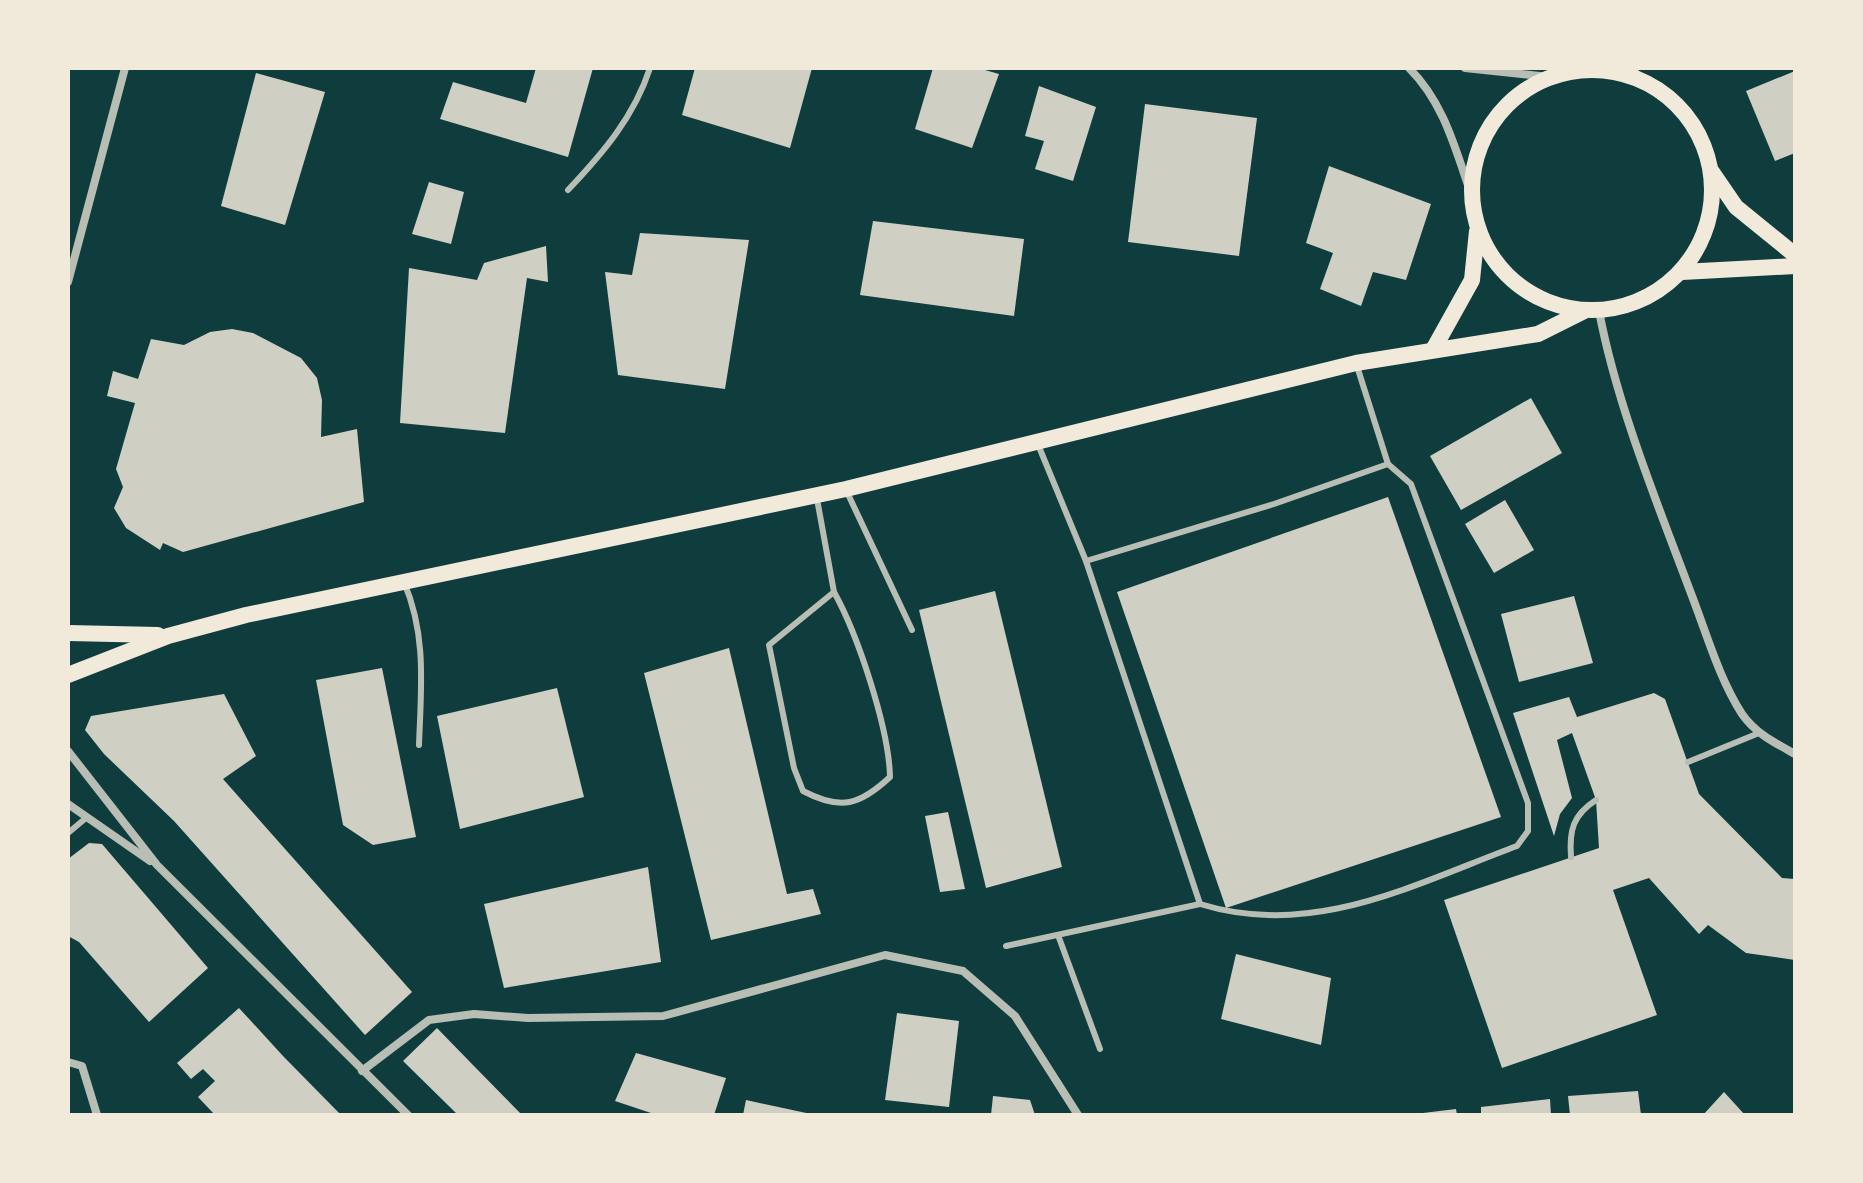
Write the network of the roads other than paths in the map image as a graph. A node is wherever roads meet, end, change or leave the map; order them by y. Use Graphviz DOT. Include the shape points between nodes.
graph roads {
  1 [pos="125,68"];
  2 [pos="650,68"];
  3 [pos="1409,68"];
  4 [pos="1465,68"];
  5 [pos="1634,72"];
  6 [pos="1549,77"];
  7 [pos="1711,170"];
  8 [pos="568,190"];
  9 [pos="1471,194"];
  10 [pos="1477,229"];
  11 [pos="1795,255"];
  12 [pos="1795,266"];
  13 [pos="1682,272"];
  14 [pos="68,282"];
  15 [pos="1591,311"];
  16 [pos="1433,350"];
  17 [pos="1356,363"];
  18 [pos="1037,442"];
  19 [pos="1388,464"];
  20 [pos="846,489"];
  21 [pos="816,495"];
  22 [pos="1086,561"];
  23 [pos="404,582"];
  24 [pos="834,592"];
  25 [pos="912,630"];
  26 [pos="68,633"];
  27 [pos="168,636"];
  28 [pos="68,675"];
  29 [pos="1759,733"];
  30 [pos="419,745"];
  31 [pos="68,751"];
  32 [pos="1795,754"];
  33 [pos="1688,762"];
  34 [pos="1596,800"];
  35 [pos="68,804"];
  36 [pos="86,818"];
  37 [pos="68,833"];
  38 [pos="1571,857"];
  39 [pos="157,865"];
  40 [pos="1200,904"];
  41 [pos="1058,935"];
  42 [pos="1006,946"];
  43 [pos="1100,1049"];
  44 [pos="68,1062"];
  45 [pos="362,1071"];
  46 [pos="97,1115"];
  47 [pos="408,1115"];
  48 [pos="1078,1115"];
  1 -- 14 [label="street"];
  2 -- 8 [label="lane" via="624,124"];
  3 -- 9 [label="street" via="1444,116"];
  4 -- 6 [label="street"];
  5 -- 6 [label="main road" via="1577,70"];
  5 -- 7 [label="main road" via="1685,113 1702,140"];
  6 -- 9 [label="main road" via="1517,95 1491,123 1475,157"];
  7 -- 11 [label="main road" via="1736,207"];
  7 -- 13 [label="main road" via="1712,207 1702,241"];
  9 -- 10 [label="main road"];
  10 -- 15 [label="main road" via="1494,260 1518,286 1549,303"];
  10 -- 16 [label="main road" via="1472,280"];
  12 -- 13 [label="main road"];
  13 -- 15 [label="main road" via="1644,299"];
  15 -- 16 [label="main road" via="1538,334"];
  15 -- 29 [label="street" via="1728,689"];
  16 -- 17 [label="main road"];
  17 -- 18 [label="main road"];
  17 -- 19 [label="lane"];
  18 -- 20 [label="main road"];
  18 -- 22 [label="lane"];
  19 -- 22 [label="lane"];
  19 -- 40 [label="lane" via="1411,484 1528,803 1528,831 1517,846 1344,910 1302,916 1230,914"];
  20 -- 21 [label="main road"];
  20 -- 25 [label="lane"];
  21 -- 23 [label="main road"];
  21 -- 24 [label="lane"];
  22 -- 40 [label="lane"];
  23 -- 27 [label="main road"];
  23 -- 30 [label="lane" via="416,610 423,652"];
  24 -- 24 [label="lane" via="769,645 803,791 824,802 844,803 869,797 890,777 890,753 847,616"];
  26 -- 27 [label="main road"];
  27 -- 28 [label="main road"];
  29 -- 32 [label="street"];
  29 -- 33 [label="lane"];
  31 -- 39 [label="street"];
  34 -- 38 [label="lane" via="1574,820"];
  35 -- 36 [label="street"];
  36 -- 37 [label="lane"];
  36 -- 39 [label="street"];
  39 -- 45 [label="street"];
  40 -- 41 [label="lane"];
  41 -- 42 [label="lane"];
  41 -- 43 [label="lane"];
  44 -- 46 [label="street" via="82,1066"];
  45 -- 47 [label="street"];
  45 -- 48 [label="street" via="429,1020 474,1014 663,1016 885,955 963,971 1015,1016"];
}
